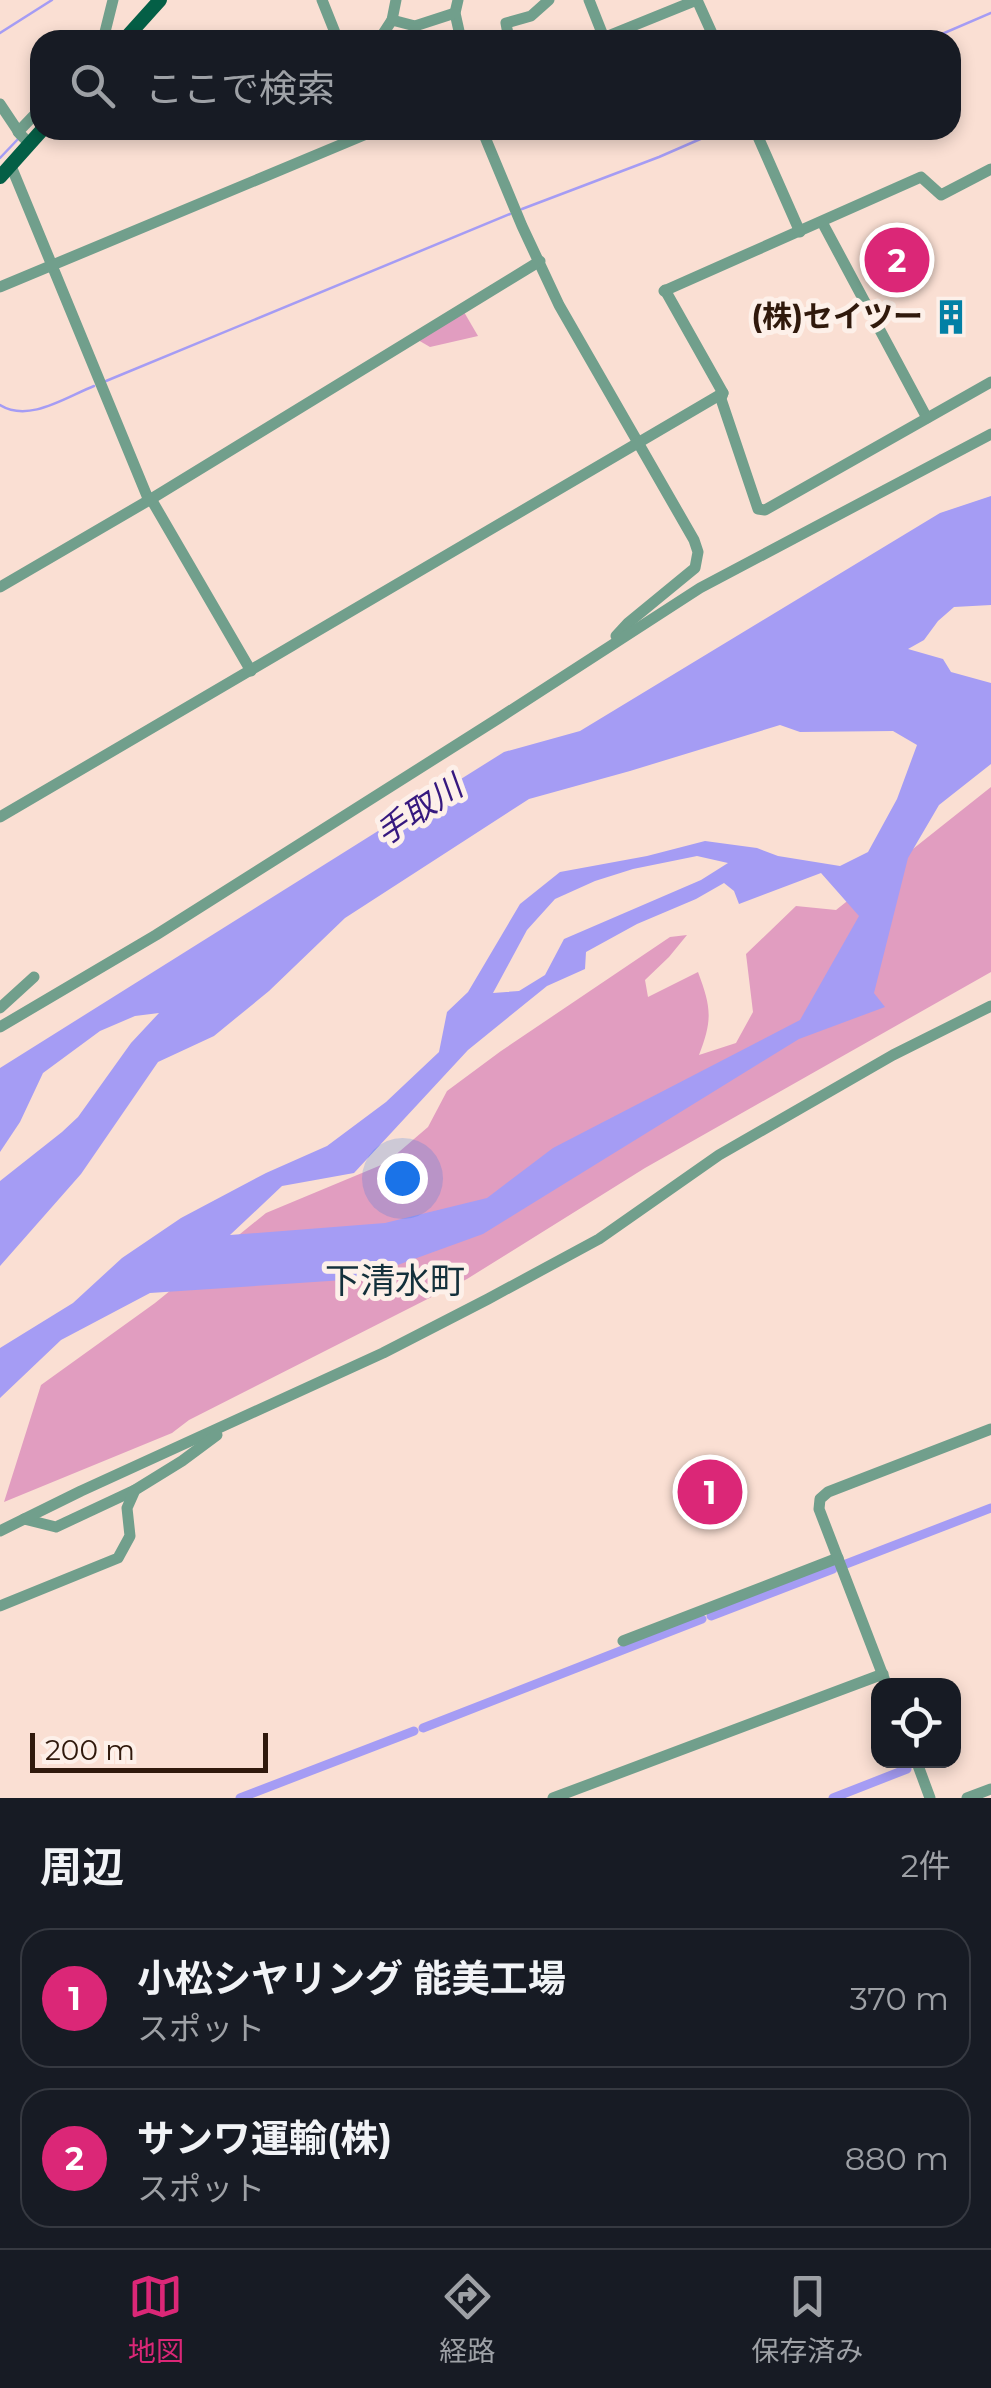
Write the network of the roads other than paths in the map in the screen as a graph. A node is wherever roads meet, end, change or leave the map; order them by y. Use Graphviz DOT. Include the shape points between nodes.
graph roads {
  1 [pos="113,0"];
  2 [pos="160,0"];
  3 [pos="322,0"];
  4 [pos="396,0"];
  5 [pos="549,0"];
  6 [pos="589,0"];
  7 [pos="697,0"];
  8 [pos="456,6"];
  9 [pos="392,20"];
  10 [pos="106,30"];
  11 [pos="133,30"];
  12 [pos="334,30"];
  13 [pos="386,30"];
  14 [pos="507,30"];
  15 [pos="598,30"];
  16 [pos="623,30"];
  17 [pos="710,30"];
  18 [pos="0,104"];
  19 [pos="30,125"];
  20 [pos="30,134"];
  21 [pos="23,137"];
  22 [pos="352,140"];
  23 [pos="486,140"];
  24 [pos="759,140"];
  25 [pos="991,169"];
  26 [pos="6,171"];
  27 [pos="822,222"];
  28 [pos="800,232"];
  29 [pos="540,261"];
  30 [pos="52,266"];
  31 [pos="0,287"];
  32 [pos="991,382"];
  33 [pos="724,393"];
  34 [pos="927,418"];
  35 [pos="991,434"];
  36 [pos="638,443"];
  37 [pos="150,499"];
  38 [pos="0,587"];
  39 [pos="611,645"];
  40 [pos="251,671"];
  41 [pos="0,817"];
  42 [pos="34,977"];
  43 [pos="991,1006"];
  44 [pos="0,1008"];
  45 [pos="0,1028"];
  46 [pos="236,1420"];
  47 [pos="991,1428"];
  48 [pos="134,1490"];
  49 [pos="24,1519"];
  50 [pos="0,1531"];
  51 [pos="838,1558"];
  52 [pos="0,1606"];
  53 [pos="623,1641"];
  54 [pos="884,1678"];
  55 [pos="871,1685"];
  56 [pos="919,1768"];
  57 [pos="991,1789"];
  58 [pos="553,1798"];
  59 [pos="930,1798"];
  60 [pos="968,1798"];
  1 -- 10 [label="street"];
  2 -- 11 [label="main road"];
  3 -- 12 [label="street"];
  4 -- 9 [label="street"];
  5 -- 14 [label="street" via="531,16 506,23"];
  6 -- 15 [label="street"];
  7 -- 16 [label="street"];
  7 -- 17 [label="street"];
  8 -- 9 [label="street" via="415,26"];
  9 -- 13 [label="street"];
  18 -- 21 [label="street"];
  19 -- 21 [label="street"];
  20 -- 21 [label="main road"];
  21 -- 26 [label="main road"];
  22 -- 30 [label="street"];
  23 -- 29 [label="street"];
  24 -- 28 [label="street"];
  25 -- 27 [label="street" via="941,196 921,177"];
  26 -- 30 [label="street"];
  27 -- 28 [label="street"];
  27 -- 34 [label="street"];
  28 -- 33 [label="street" via="664,290"];
  29 -- 36 [label="street"];
  29 -- 37 [label="street"];
  30 -- 31 [label="street"];
  30 -- 37 [label="street"];
  32 -- 34 [label="street"];
  33 -- 34 [label="street" via="720,399 757,508 765,510"];
  33 -- 36 [label="street"];
  35 -- 39 [label="street" via="700,588"];
  36 -- 39 [label="street" via="694,540 698,560"];
  36 -- 40 [label="street"];
  37 -- 38 [label="street"];
  37 -- 40 [label="street"];
  39 -- 45 [label="street"];
  40 -- 41 [label="street"];
  42 -- 44 [label="street"];
  43 -- 46 [label="street" via="720,1155 599,1239 384,1354"];
  46 -- 48 [label="street"];
  46 -- 49 [label="street"];
  47 -- 51 [label="street" via="820,1498 818,1509"];
  48 -- 49 [label="street" via="56,1526"];
  48 -- 52 [label="street" via="127,1508 130,1536 118,1558"];
  49 -- 50 [label="street"];
  51 -- 53 [label="street"];
  51 -- 54 [label="street"];
  55 -- 58 [label="street"];
  56 -- 59 [label="street"];
  57 -- 60 [label="street"];
}
